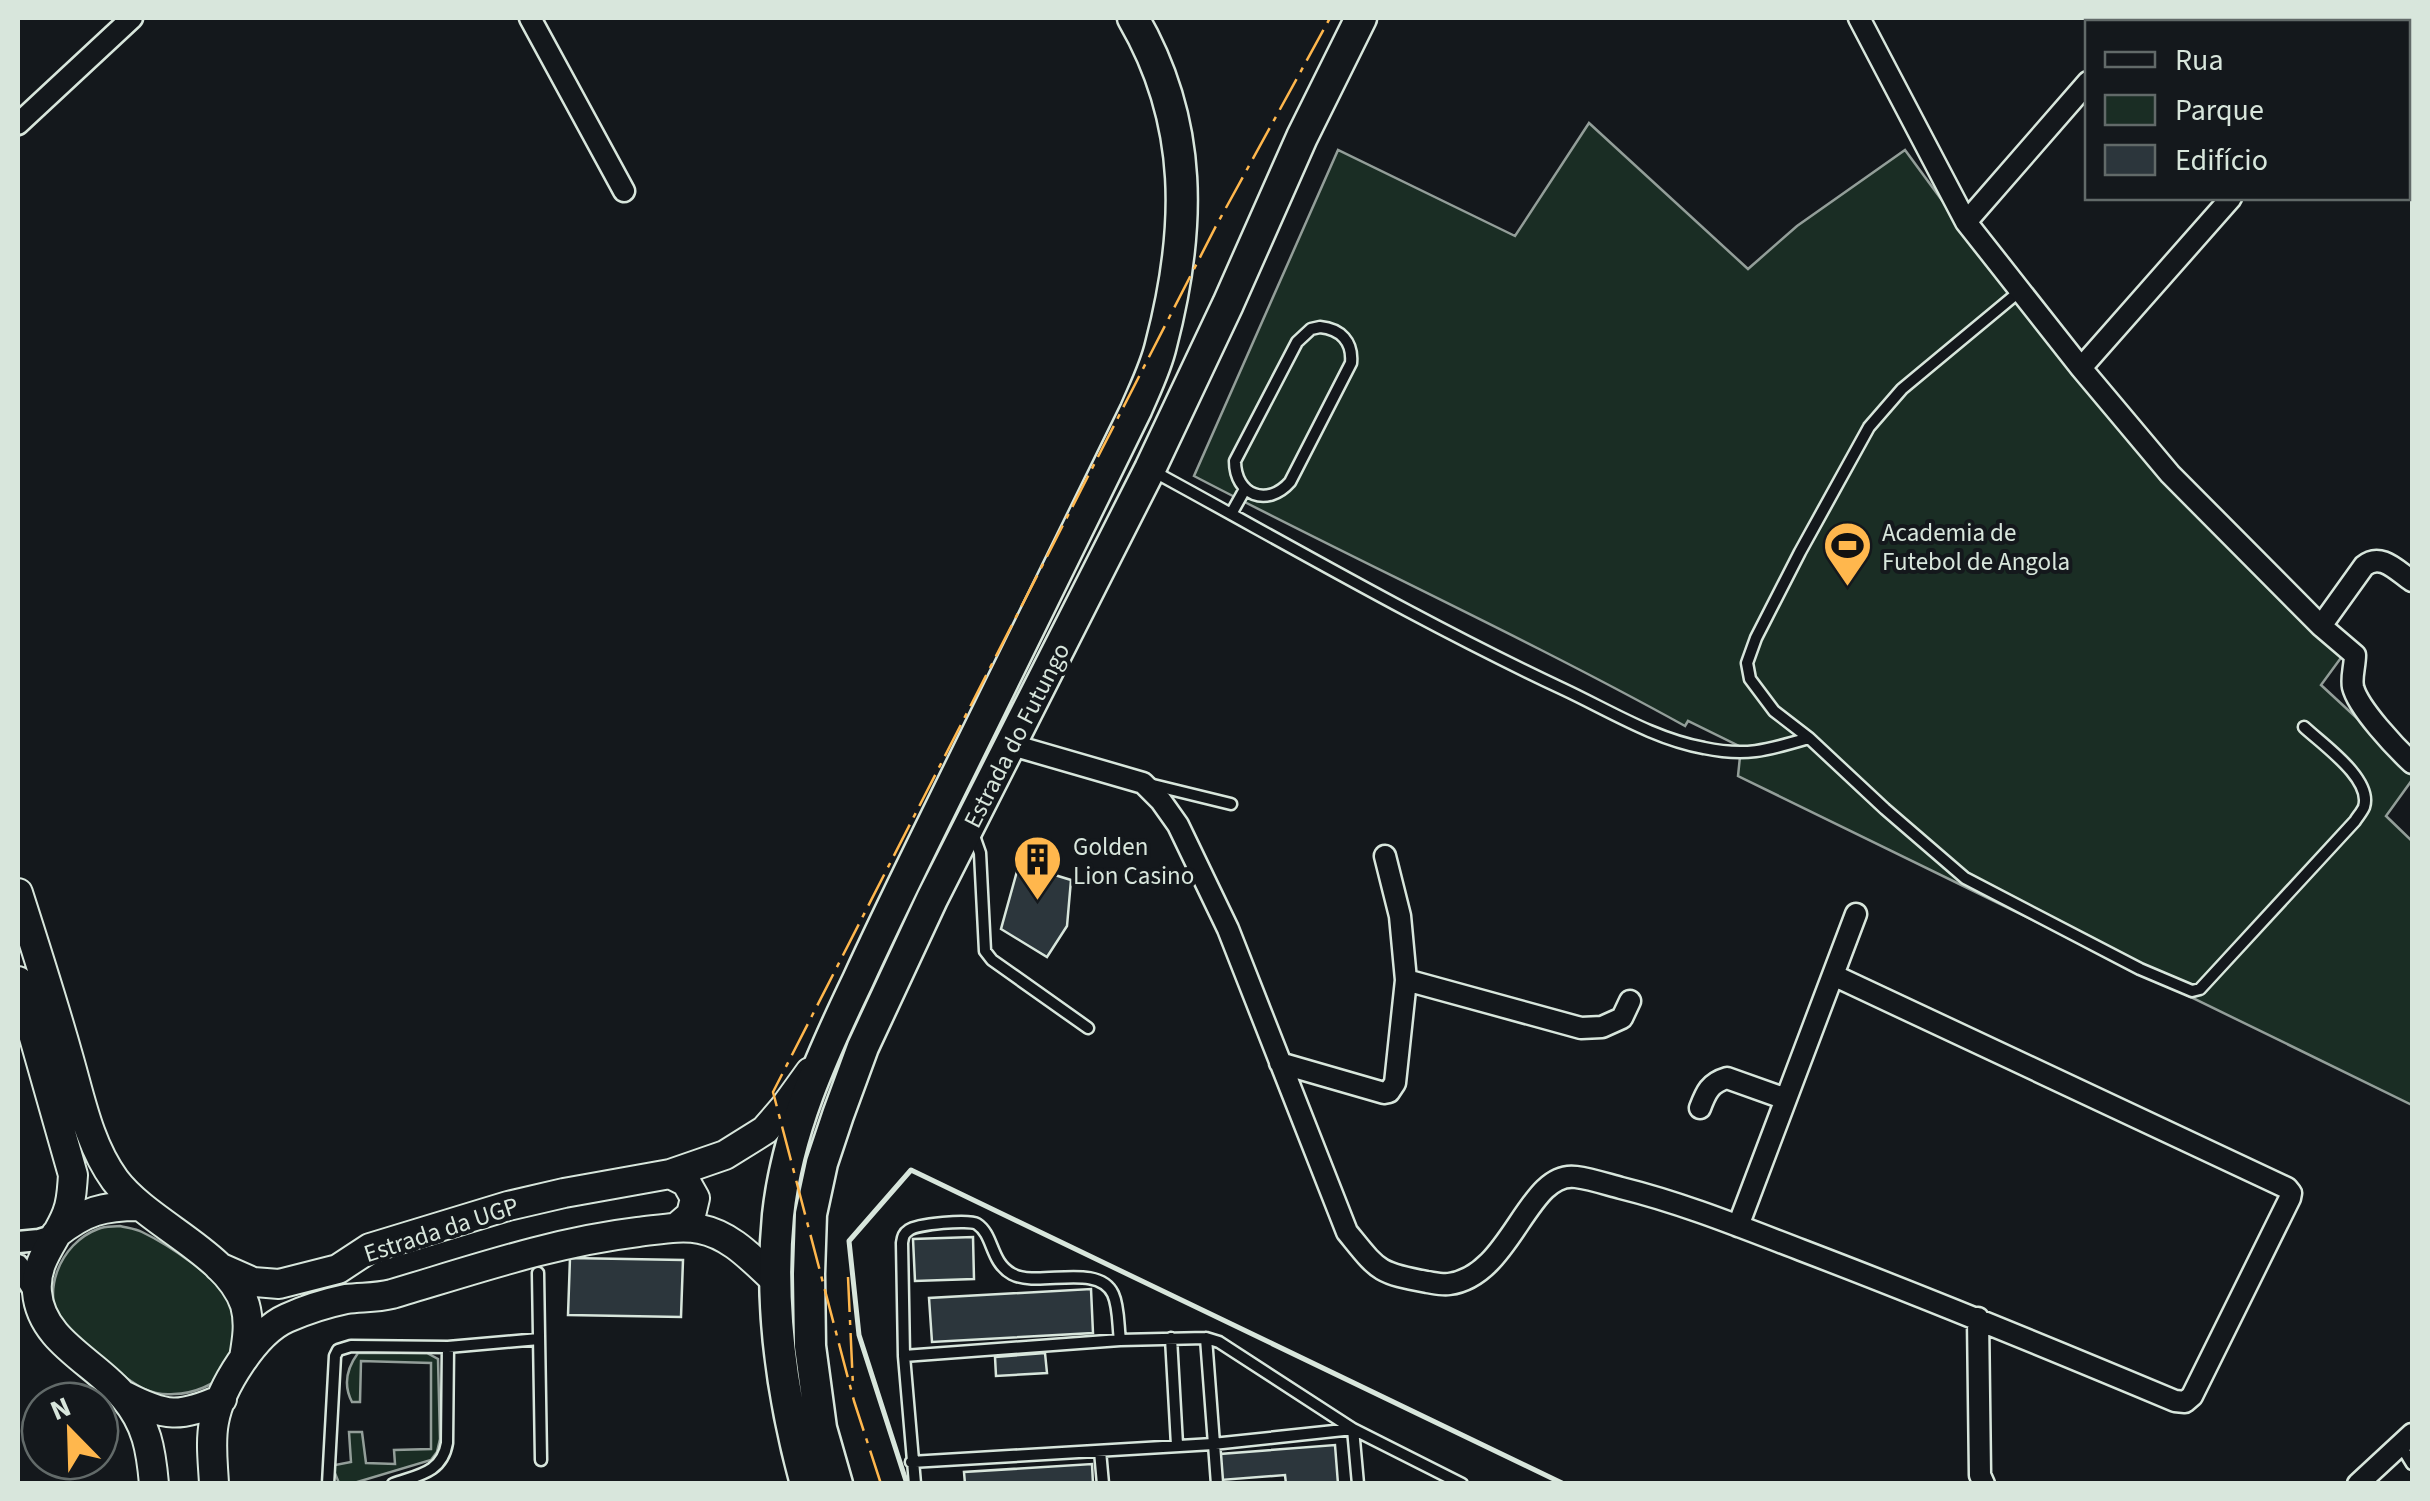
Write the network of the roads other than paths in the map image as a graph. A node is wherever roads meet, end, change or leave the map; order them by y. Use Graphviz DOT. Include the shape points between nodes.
graph roads {
  1 [pos="132,18"];
  2 [pos="530,18"];
  3 [pos="1133,18"];
  4 [pos="1361,18"];
  5 [pos="1859,18"];
  6 [pos="2085,85"];
  7 [pos="18,124"];
  8 [pos="624,191"];
  9 [pos="2229,200"];
  10 [pos="1966,222"];
  11 [pos="2020,291"];
  12 [pos="2081,368"];
  13 [pos="1150,469"];
  14 [pos="1245,489"];
  15 [pos="1232,514"];
  16 [pos="2412,581"];
  17 [pos="2321,626"];
  18 [pos="2304,728"];
  19 [pos="1808,738"];
  20 [pos="1012,745"];
  21 [pos="2412,763"];
  22 [pos="1143,783"];
  23 [pos="1231,804"];
  24 [pos="970,825"];
  25 [pos="1384,856"];
  26 [pos="18,892"];
  27 [pos="1856,914"];
  28 [pos="1833,975"];
  29 [pos="1406,980"];
  30 [pos="18,981"];
  31 [pos="1630,1001"];
  32 [pos="1088,1028"];
  33 [pos="829,1040"];
  34 [pos="1280,1063"];
  35 [pos="1786,1099"];
  36 [pos="1700,1108"];
  37 [pos="670,1174"];
  38 [pos="139,1206"];
  39 [pos="1738,1226"];
  40 [pos="676,1227"];
  41 [pos="55,1235"];
  42 [pos="18,1242"];
  43 [pos="18,1265"];
  44 [pos="219,1267"];
  45 [pos="538,1273"];
  46 [pos="775,1280"];
  47 [pos="36,1294"];
  48 [pos="1978,1318"];
  49 [pos="539,1338"];
  50 [pos="1171,1338"];
  51 [pos="1206,1338"];
  52 [pos="1120,1340"];
  53 [pos="448,1347"];
  54 [pos="904,1356"];
  55 [pos="244,1358"];
  56 [pos="124,1396"];
  57 [pos="222,1399"];
  58 [pos="1353,1429"];
  59 [pos="2407,1440"];
  60 [pos="1213,1444"];
  61 [pos="1178,1446"];
  62 [pos="1100,1450"];
  63 [pos="541,1460"];
  64 [pos="911,1462"];
  65 [pos="2412,1464"];
  66 [pos="154,1484"];
  67 [pos="214,1484"];
  68 [pos="328,1484"];
  69 [pos="393,1484"];
  70 [pos="806,1484"];
  71 [pos="837,1484"];
  72 [pos="914,1484"];
  73 [pos="1103,1484"];
  74 [pos="1217,1484"];
  75 [pos="1358,1484"];
  76 [pos="1462,1484"];
  77 [pos="1984,1484"];
  78 [pos="2358,1484"];
  1 -- 7 [label="street"];
  2 -- 8 [label="street"];
  3 -- 33 [label="main road, Estrada do Futungo" via="1152,49 1168,100 1184,198 1161,348"];
  4 -- 13 [label="main road, Estrada do Futungo"];
  5 -- 10 [label="street"];
  6 -- 10 [label="street"];
  9 -- 12 [label="street"];
  10 -- 11 [label="street"];
  11 -- 12 [label="street"];
  11 -- 19 [label="lane" via="1902,389 1869,427 1756,638 1747,662 1750,679 1774,711"];
  12 -- 17 [label="street" via="2170,474"];
  13 -- 15 [label="lane"];
  13 -- 20 [label="main road, Estrada do Futungo"];
  14 -- 14 [label="lane" via="1235,461 1297,342 1311,329 1338,331 1350,345 1352,363 1290,482 1274,495"];
  14 -- 15 [label="lane"];
  15 -- 19 [label="lane" via="1433,625 1659,735 1730,752 1765,751"];
  16 -- 17 [label="street" via="2371,560"];
  17 -- 21 [label="street" via="2354,655 2352,684 2359,702"];
  18 -- 19 [label="lane" via="2357,776 2364,807 2192,991 1965,878"];
  20 -- 22 [label="street"];
  20 -- 24 [label="main road, Estrada do Futungo"];
  22 -- 23 [label="lane"];
  22 -- 34 [label="street" via="1178,824"];
  24 -- 32 [label="lane" via="980,853 985,951"];
  24 -- 71 [label="main road, Estrada do Futungo" via="864,1046 811,1214 810,1346"];
  25 -- 29 [label="street" via="1400,916"];
  26 -- 38 [label="main road" via="94,1144"];
  27 -- 28 [label="street"];
  28 -- 35 [label="street"];
  28 -- 48 [label="street" via="2290,1193 2184,1402"];
  29 -- 31 [label="street" via="1581,1028 1622,1018"];
  29 -- 34 [label="street" via="1396,1083 1389,1092"];
  30 -- 41 [label="main road" via="73,1175 67,1214"];
  33 -- 37 [label="main road, Estrada da UGP" via="764,1130 725,1155"];
  33 -- 46 [label="main road, Estrada do Futungo" via="788,1160"];
  34 -- 39 [label="street" via="1347,1232 1374,1266 1392,1276 1447,1285 1470,1278 1490,1264 1540,1192 1572,1176"];
  35 -- 36 [label="street" via="1727,1078 1708,1088"];
  35 -- 39 [label="street"];
  37 -- 40 [label="main road" via="686,1182 694,1198 691,1215"];
  37 -- 44 [label="main road, Estrada da UGP" via="508,1206 280,1284 253,1282"];
  38 -- 41 [label="main road" via="89,1212"];
  38 -- 44 [label="main road"];
  39 -- 48 [label="street"];
  40 -- 46 [label="main road" via="725,1238"];
  40 -- 55 [label="main road" via="601,1236 375,1298 333,1302 286,1318"];
  41 -- 42 [label="street"];
  41 -- 47 [label="main road" via="38,1271"];
  43 -- 47 [label="street"];
  44 -- 55 [label="main road" via="245,1306"];
  45 -- 49 [label="lane"];
  46 -- 70 [label="main road, Estrada do Futungo" via="778,1347"];
  47 -- 56 [label="main road" via="58,1339"];
  48 -- 77 [label="street"];
  49 -- 53 [label="lane"];
  49 -- 63 [label="lane"];
  50 -- 51 [label="lane"];
  50 -- 52 [label="lane"];
  50 -- 61 [label="lane"];
  51 -- 58 [label="lane"];
  51 -- 60 [label="lane"];
  52 -- 54 [label="lane"];
  52 -- 54 [label="lane" via="1106,1284 1086,1277 1013,1275 970,1222 920,1226 903,1236"];
  53 -- 68 [label="lane" via="338,1350"];
  53 -- 69 [label="lane" via="444,1458"];
  54 -- 64 [label="lane"];
  55 -- 57 [label="main road"];
  56 -- 57 [label="main road" via="168,1413"];
  56 -- 66 [label="main road" via="150,1444"];
  57 -- 67 [label="main road" via="214,1420"];
  58 -- 60 [label="lane"];
  58 -- 75 [label="lane"];
  58 -- 76 [label="lane"];
  59 -- 65 [label="lane"];
  59 -- 78 [label="street"];
  60 -- 61 [label="lane"];
  60 -- 74 [label="lane"];
  61 -- 62 [label="lane"];
  62 -- 64 [label="lane"];
  62 -- 73 [label="lane"];
  64 -- 72 [label="lane"];
}
